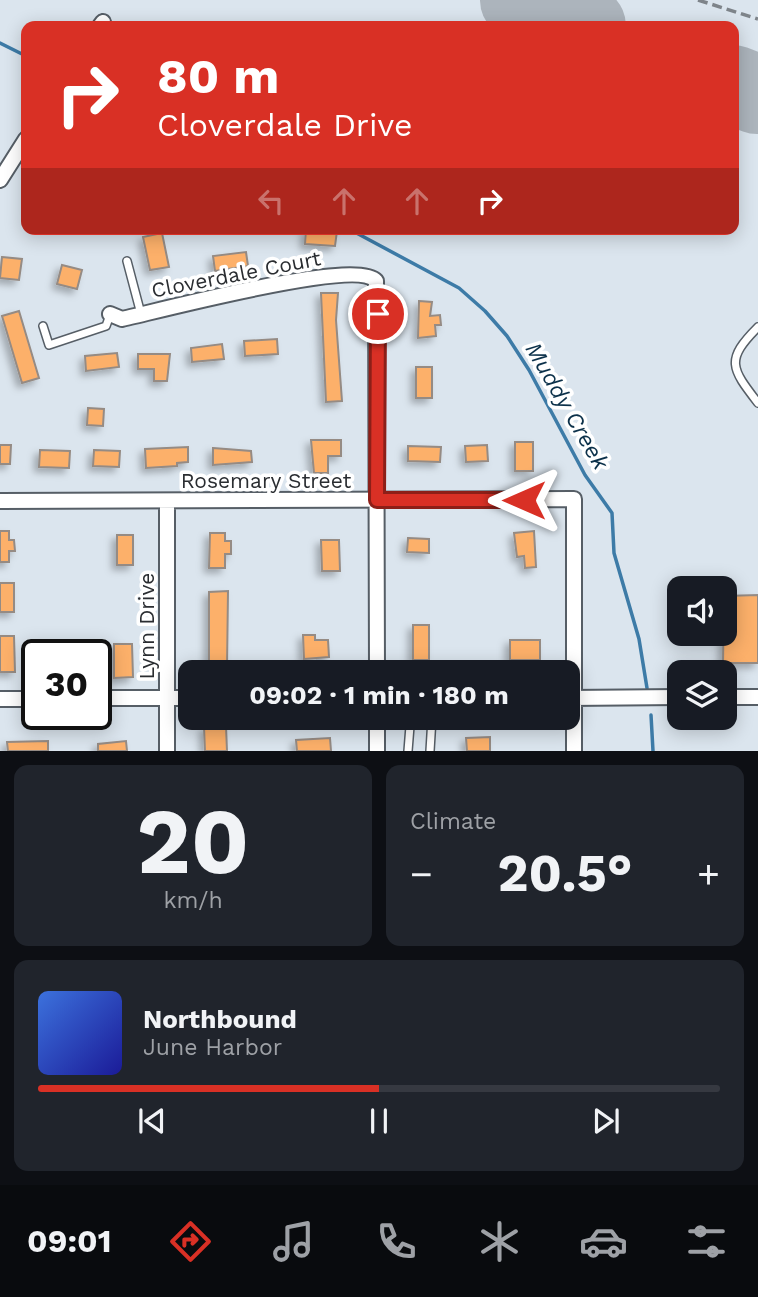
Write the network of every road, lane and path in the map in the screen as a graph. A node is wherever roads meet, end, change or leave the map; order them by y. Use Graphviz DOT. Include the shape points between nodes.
graph roads {
  1 [pos="21,147"];
  2 [pos="0,180"];
  3 [pos="127,261"];
  4 [pos="110,314"];
  5 [pos="141,315"];
  6 [pos="43,326"];
  7 [pos="758,327"];
  8 [pos="758,403"];
  9 [pos="377,500"];
  10 [pos="0,501"];
  11 [pos="167,501"];
  12 [pos="377,660"];
  13 [pos="572,660"];
  14 [pos="667,697"];
  15 [pos="737,697"];
  16 [pos="758,697"];
  17 [pos="112,698"];
  18 [pos="167,698"];
  19 [pos="178,698"];
  20 [pos="580,698"];
  21 [pos="0,699"];
  22 [pos="21,699"];
  23 [pos="377,730"];
  24 [pos="410,730"];
  25 [pos="431,730"];
  26 [pos="573,730"];
  27 [pos="167,751"];
  28 [pos="377,751"];
  29 [pos="408,751"];
  30 [pos="430,751"];
  31 [pos="574,751"];
  1 -- 2 [label="street"];
  3 -- 5 [label="lane"];
  4 -- 5 [label="street, Cloverdale Court" via="122,319"];
  4 -- 6 [label="lane" via="106,326 49,345"];
  5 -- 9 [label="street, Cloverdale Court" via="279,283 353,273 372,276 378,287"];
  7 -- 8 [label="lane" via="739,346 733,360 737,374"];
  9 -- 11 [label="street, Rosemary Street"];
  9 -- 12 [label="street"];
  9 -- 13 [label="street, Rosemary Street" via="574,499"];
  10 -- 11 [label="street, Rosemary Street"];
  11 -- 18 [label="street, Lynn Drive"];
  14 -- 20 [label="street"];
  15 -- 16 [label="street"];
  17 -- 18 [label="street"];
  18 -- 19 [label="street"];
  18 -- 27 [label="street, Lynn Drive"];
  21 -- 22 [label="street"];
  23 -- 28 [label="street"];
  24 -- 29 [label="lane"];
  25 -- 30 [label="lane"];
  26 -- 31 [label="street"];
}
